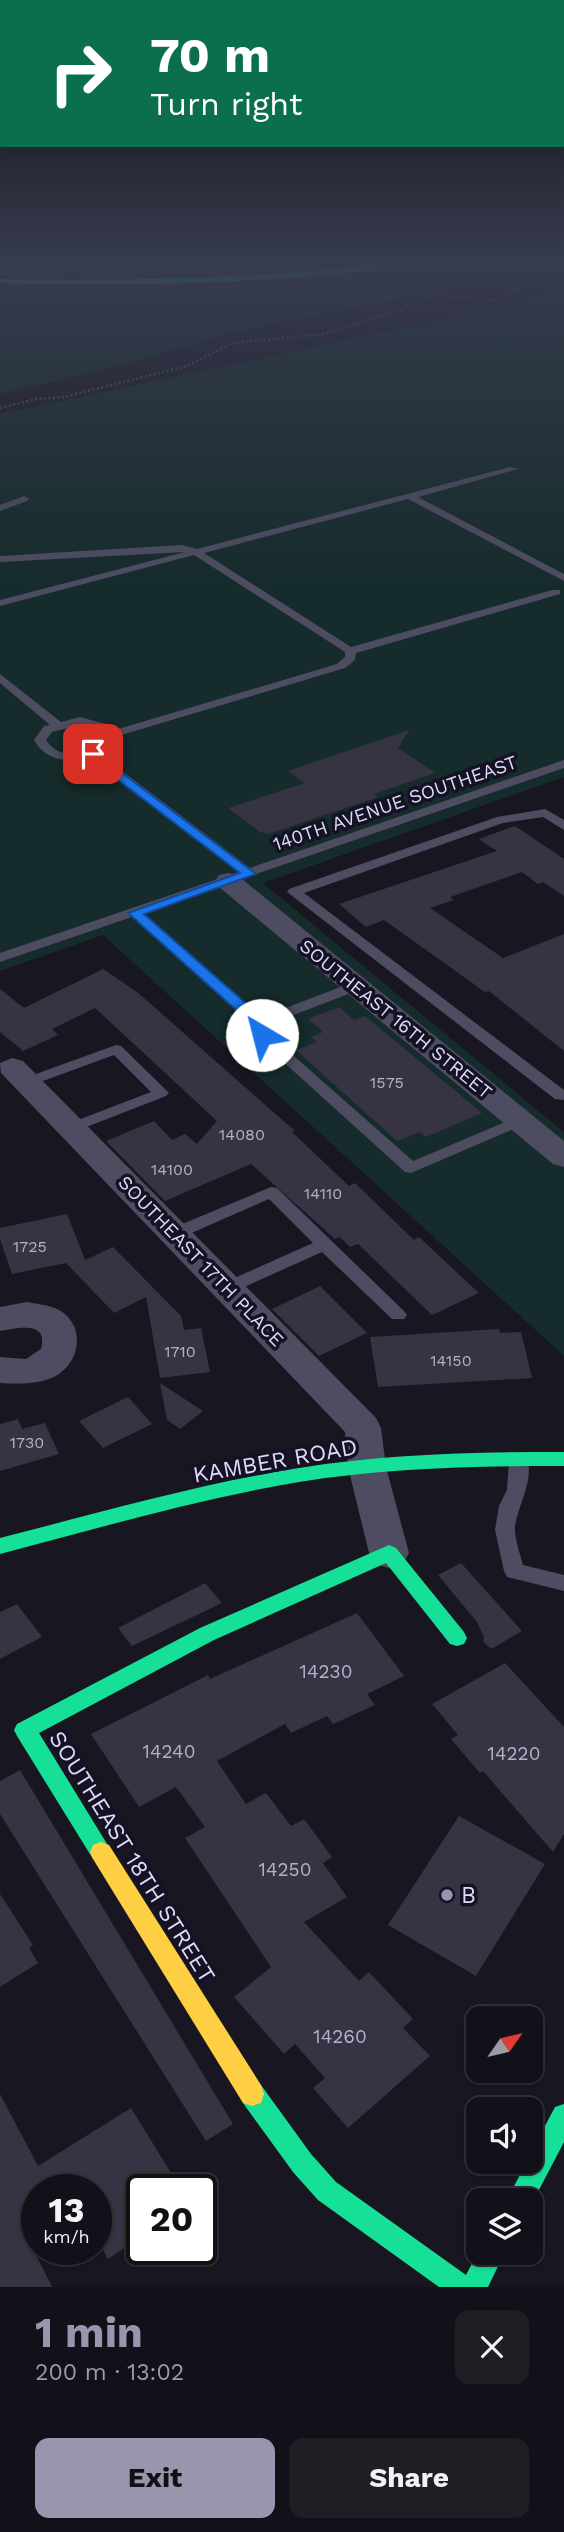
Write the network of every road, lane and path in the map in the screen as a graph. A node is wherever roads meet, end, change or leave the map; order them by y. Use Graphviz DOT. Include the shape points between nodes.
graph roads {
  1 [pos="180,368"];
  2 [pos="0,408"];
  3 [pos="513,468"];
  4 [pos="409,496"];
  5 [pos="24,499"];
  6 [pos="0,508"];
  7 [pos="194,551"];
  8 [pos="0,559"];
  9 [pos="15,559"];
  10 [pos="0,568"];
  11 [pos="563,578"];
  12 [pos="560,595"];
  13 [pos="0,603"];
  14 [pos="350,651"];
  15 [pos="0,677"];
  16 [pos="57,725"];
  17 [pos="114,734"];
  18 [pos="93,754"];
  19 [pos="564,764"];
  20 [pos="564,826"];
  21 [pos="239,877"];
  22 [pos="135,913"];
  23 [pos="0,958"];
  24 [pos="356,986"];
  25 [pos="260,1023"];
  26 [pos="19,1074"];
  27 [pos="564,1095"];
  28 [pos="520,1121"];
  29 [pos="71,1128"];
  30 [pos="564,1157"];
  31 [pos="174,1234"];
  32 [pos="324,1244"];
  33 [pos="227,1288"];
  34 [pos="398,1315"];
  35 [pos="0,1319"];
  36 [pos="0,1370"];
  37 [pos="518,1459"];
  38 [pos="564,1459"];
  39 [pos="367,1467"];
  40 [pos="0,1546"];
  41 [pos="389,1553"];
  42 [pos="564,1583"];
  43 [pos="457,1638"];
  44 [pos="564,2116"];
  45 [pos="526,2188"];
  46 [pos="485,2265"];
  47 [pos="461,2287"];
  48 [pos="474,2287"];
  1 -- 2 [label="path"];
  3 -- 4 [label="lane"];
  4 -- 7 [label="lane"];
  4 -- 11 [label="lane"];
  5 -- 6 [label="lane"];
  7 -- 9 [label="lane" via="182,548"];
  7 -- 13 [label="lane"];
  7 -- 14 [label="lane"];
  8 -- 9 [label="lane"];
  9 -- 10 [label="lane"];
  11 -- 12 [label="lane" via="554,584"];
  12 -- 14 [label="lane"];
  14 -- 17 [label="lane" via="351,658 341,666"];
  15 -- 16 [label="lane"];
  16 -- 17 [label="lane" via="92,722"];
  16 -- 18 [label="lane" via="40,740 47,751 68,757"];
  17 -- 18 [label="lane" via="111,746"];
  18 -- 21 [label="lane"];
  19 -- 21 [label="lane, 140TH AVENUE SOUTHEAST"];
  20 -- 27 [label="lane" via="545,813 501,820 294,892"];
  21 -- 22 [label="lane, 140TH AVENUE SOUTHEAST"];
  21 -- 24 [label="street, SOUTHEAST 16TH STREET"];
  22 -- 23 [label="lane, 140TH AVENUE SOUTHEAST"];
  22 -- 25 [label="lane"];
  24 -- 25 [label="lane"];
  24 -- 28 [label="street, SOUTHEAST 16TH STREET"];
  25 -- 28 [label="lane" via="262,1035 411,1168"];
  26 -- 29 [label="street, SOUTHEAST 17TH PLACE"];
  26 -- 29 [label="lane" via="116,1049 161,1093"];
  28 -- 30 [label="street, SOUTHEAST 16TH STREET"];
  29 -- 31 [label="street, SOUTHEAST 17TH PLACE"];
  31 -- 32 [label="lane" via="271,1192"];
  31 -- 33 [label="street, SOUTHEAST 17TH PLACE"];
  32 -- 33 [label="lane"];
  32 -- 34 [label="lane"];
  33 -- 39 [label="street, SOUTHEAST 17TH PLACE" via="363,1428"];
  35 -- 36 [label="street" via="40,1316 60,1329 63,1339 61,1350 43,1367 15,1373"];
  37 -- 38 [label="street, KAMBER ROAD"];
  37 -- 39 [label="street, KAMBER ROAD"];
  37 -- 42 [label="lane" via="517,1490 505,1530 514,1571"];
  39 -- 40 [label="street, KAMBER ROAD" via="263,1481"];
  39 -- 41 [label="street, SOUTHEAST 17TH PLACE"];
  41 -- 43 [label="street"];
  41 -- 47 [label="street, SOUTHEAST 18TH STREET" via="207,1634 25,1730 264,2111 302,2164 327,2191"];
  44 -- 45 [label="street"];
  46 -- 48 [label="street"];
}
